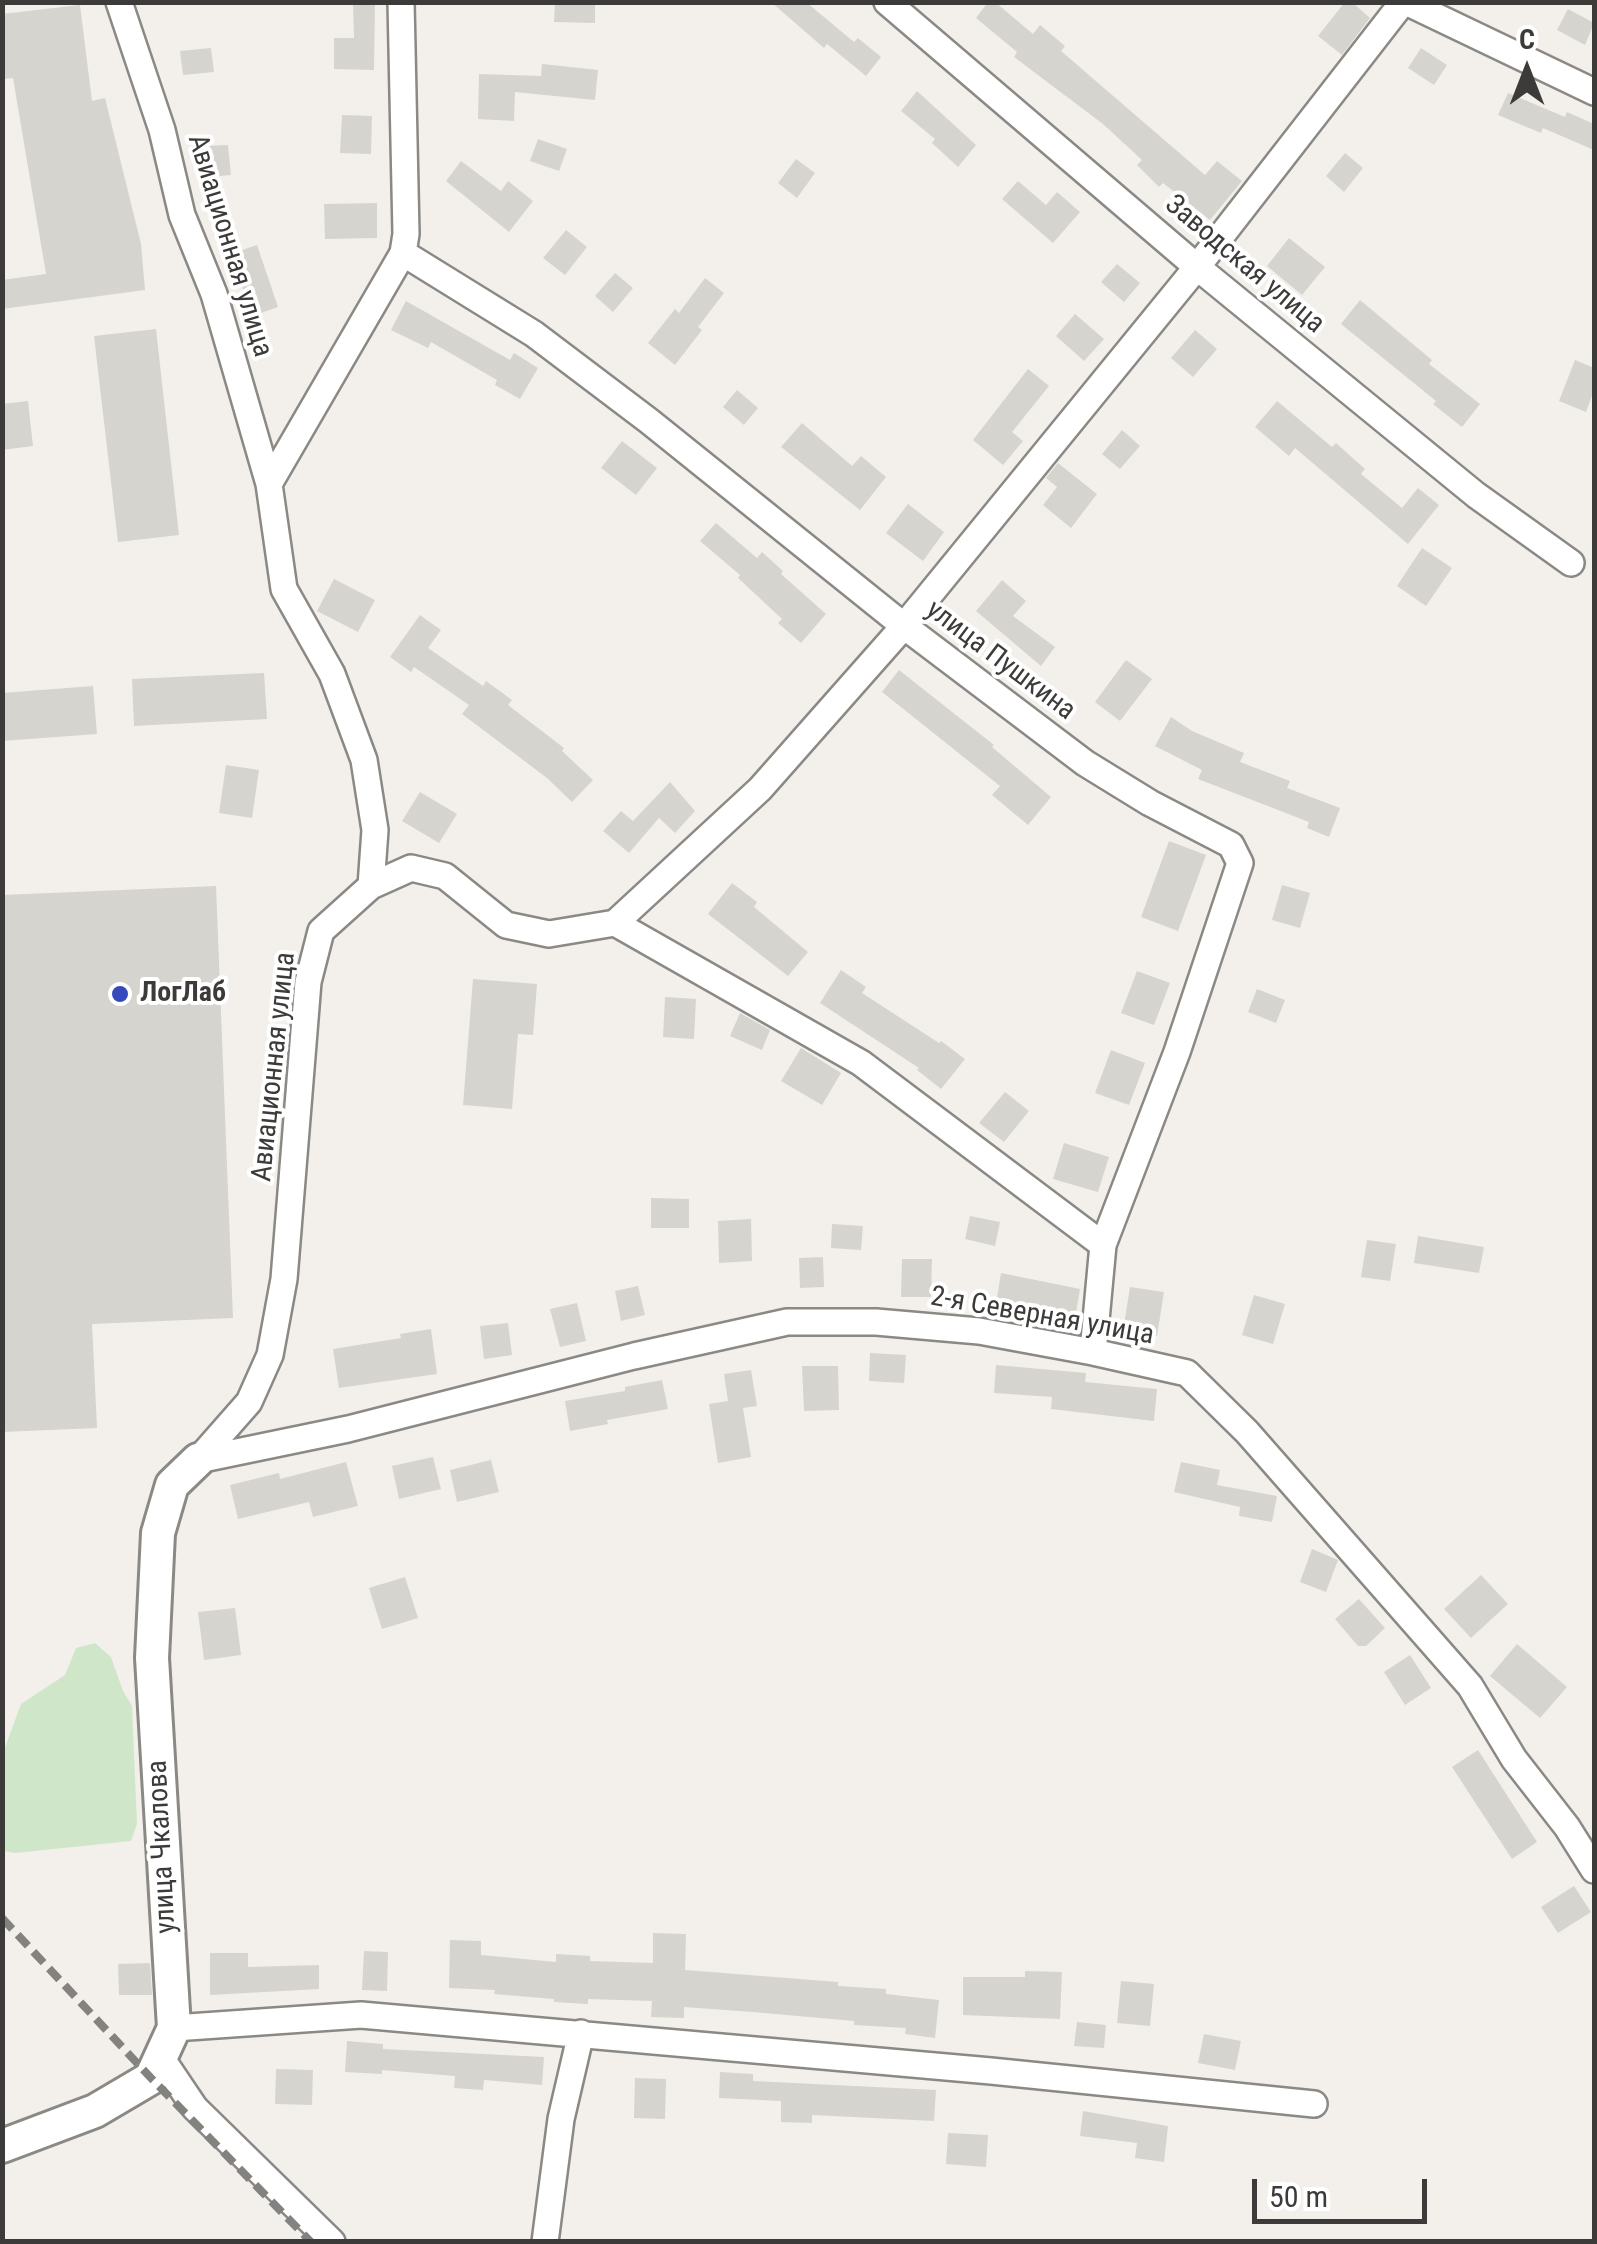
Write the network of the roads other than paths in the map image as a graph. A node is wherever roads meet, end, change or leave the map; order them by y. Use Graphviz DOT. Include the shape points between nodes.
graph roads {
  1 [pos="119,2"];
  2 [pos="401,2"];
  3 [pos="887,2"];
  4 [pos="1404,2"];
  5 [pos="1594,92"];
  6 [pos="403,253"];
  7 [pos="1197,266"];
  8 [pos="269,484"];
  9 [pos="1571,562"];
  10 [pos="904,626"];
  11 [pos="371,886"];
  12 [pos="614,923"];
  13 [pos="1103,1245"];
  14 [pos="1093,1352"];
  15 [pos="198,1460"];
  16 [pos="1594,1870"];
  17 [pos="174,2028"];
  18 [pos="581,2033"];
  19 [pos="162,2059"];
  20 [pos="1314,2104"];
  21 [pos="2,2146"];
  22 [pos="332,2242"];
  23 [pos="545,2242"];
  1 -- 8 [label="street, Авиационная улица"];
  2 -- 6 [label="street"];
  3 -- 7 [label="street, Заводская улица"];
  4 -- 5 [label="street"];
  4 -- 7 [label="street"];
  6 -- 8 [label="street"];
  6 -- 10 [label="street, улица Пушкина" via="534,334"];
  7 -- 9 [label="street, Заводская улица" via="1476,495"];
  7 -- 10 [label="street"];
  8 -- 11 [label="street, Авиационная улица" via="284,589 332,674 364,760 375,830"];
  10 -- 12 [label="street" via="760,789"];
  10 -- 13 [label="street, улица Пушкина" via="1085,763 1231,845 1240,863"];
  11 -- 12 [label="street" via="411,868 445,876 506,925 548,934"];
  11 -- 15 [label="street, Авиационная улица" via="321,931 308,982 284,1280 270,1356 249,1402"];
  12 -- 13 [label="street" via="861,1062"];
  13 -- 14 [label="street"];
  14 -- 15 [label="street, 2-я Северная улица" via="979,1331 786,1322"];
  14 -- 16 [label="street, 2-я Северная улица" via="1187,1374 1247,1432 1470,1686"];
  15 -- 17 [label="street, улица Чкалова" via="172,1485 158,1533 152,1658"];
  17 -- 18 [label="street" via="360,2015"];
  17 -- 19 [label="street, улица Чкалова"];
  18 -- 20 [label="street"];
  18 -- 23 [label="street" via="561,2118"];
  19 -- 21 [label="street, улица Чкалова" via="151,2078 95,2111"];
  19 -- 22 [label="street" via="195,2108"];
}
